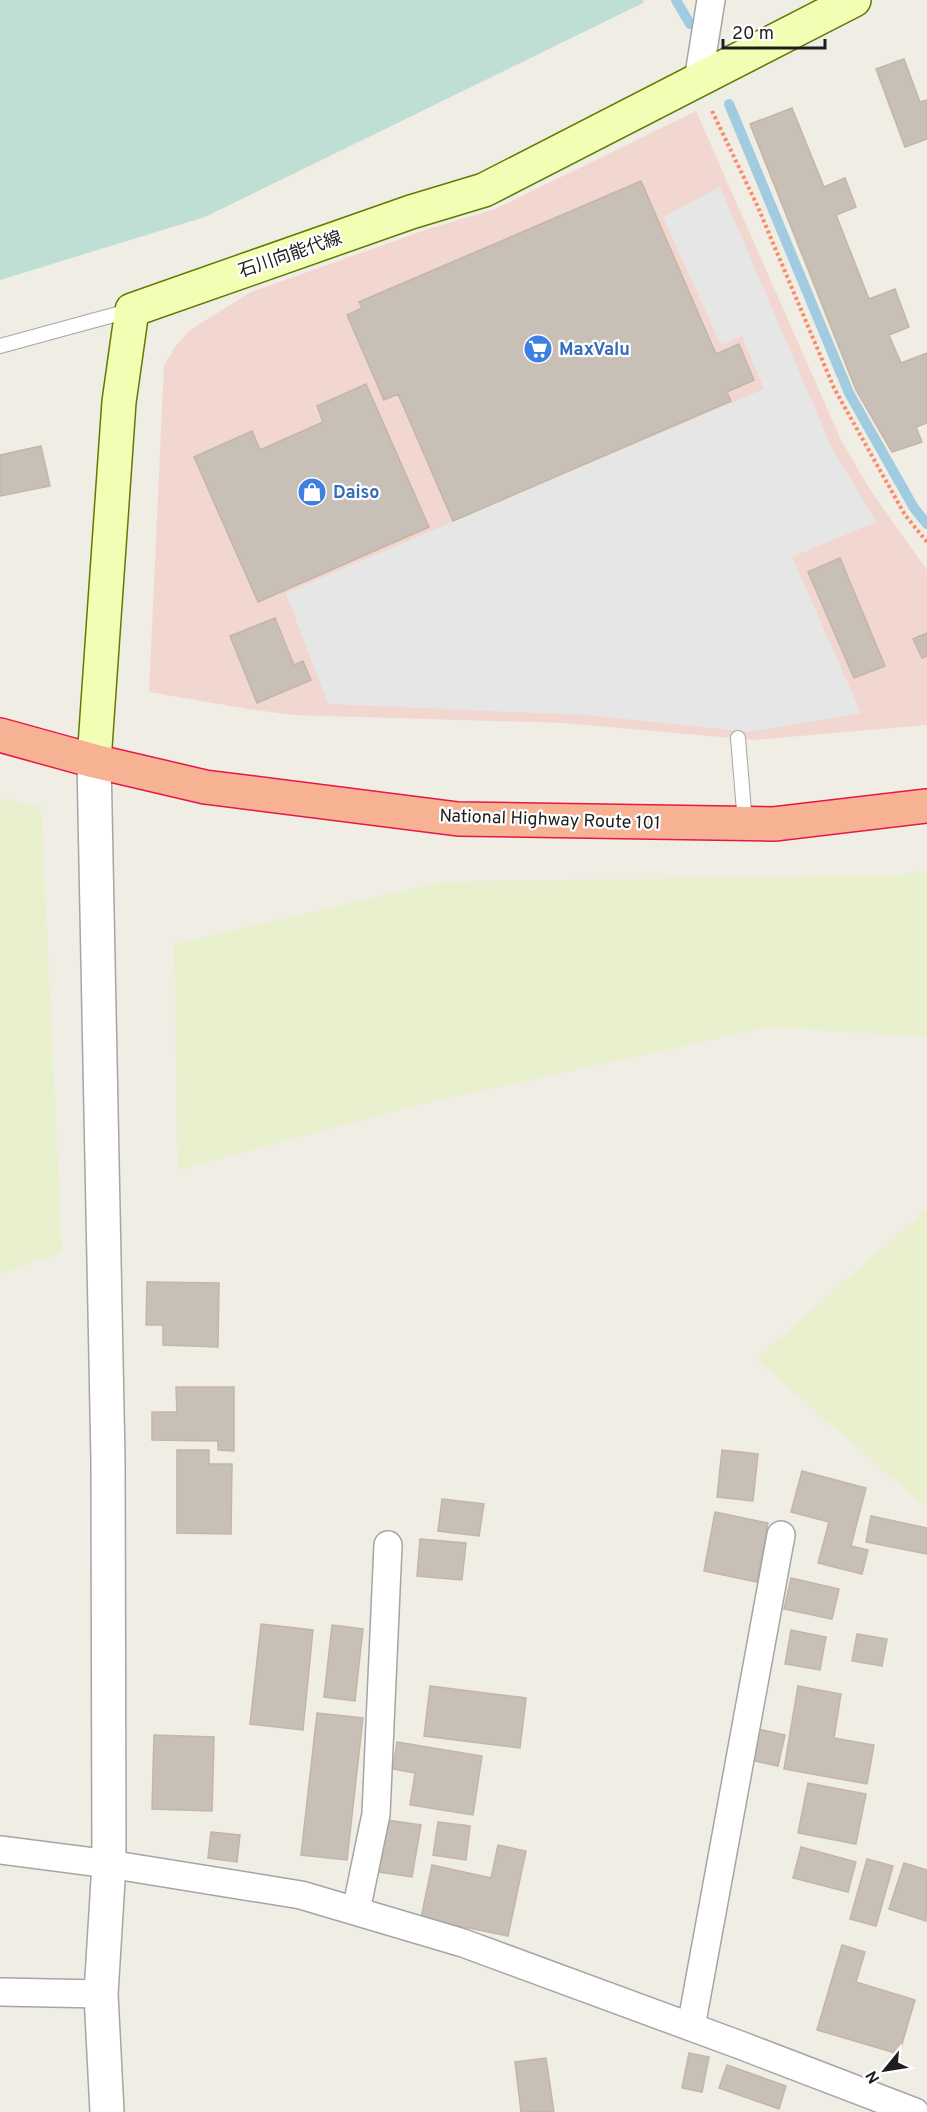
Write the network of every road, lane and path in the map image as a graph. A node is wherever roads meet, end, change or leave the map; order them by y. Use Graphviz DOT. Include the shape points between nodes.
graph roads {
  1 [pos="711,0"];
  2 [pos="854,0"];
  3 [pos="698,81"];
  4 [pos="132,310"];
  5 [pos="0,346"];
  6 [pos="927,542"];
  7 [pos="0,735"];
  8 [pos="738,738"];
  9 [pos="94,761"];
  10 [pos="927,806"];
  11 [pos="745,823"];
  12 [pos="781,1535"];
  13 [pos="388,1545"];
  14 [pos="0,1850"];
  15 [pos="109,1864"];
  16 [pos="356,1911"];
  17 [pos="0,1992"];
  18 [pos="101,1994"];
  19 [pos="691,2027"];
  20 [pos="107,2112"];
  21 [pos="915,2112"];
  1 -- 3 [label="street"];
  2 -- 3 [label="main road, 石川向能代線"];
  3 -- 4 [label="main road, 石川向能代線" via="484,190"];
  3 -- 6 [label="path" via="757,205 834,388 905,515"];
  4 -- 5 [label="lane"];
  4 -- 9 [label="main road" via="119,402"];
  7 -- 9 [label="highway, National Highway Route 101"];
  8 -- 11 [label="lane"];
  9 -- 11 [label="highway, National Highway Route 101" via="205,787 459,819"];
  9 -- 15 [label="street" via="108,1460"];
  10 -- 11 [label="highway, National Highway Route 101" via="774,824"];
  12 -- 19 [label="street"];
  13 -- 16 [label="street" via="376,1814"];
  14 -- 15 [label="street"];
  15 -- 16 [label="street" via="301,1895"];
  15 -- 18 [label="street"];
  16 -- 19 [label="street" via="463,1943"];
  17 -- 18 [label="street"];
  18 -- 20 [label="street"];
  19 -- 21 [label="street"];
}
